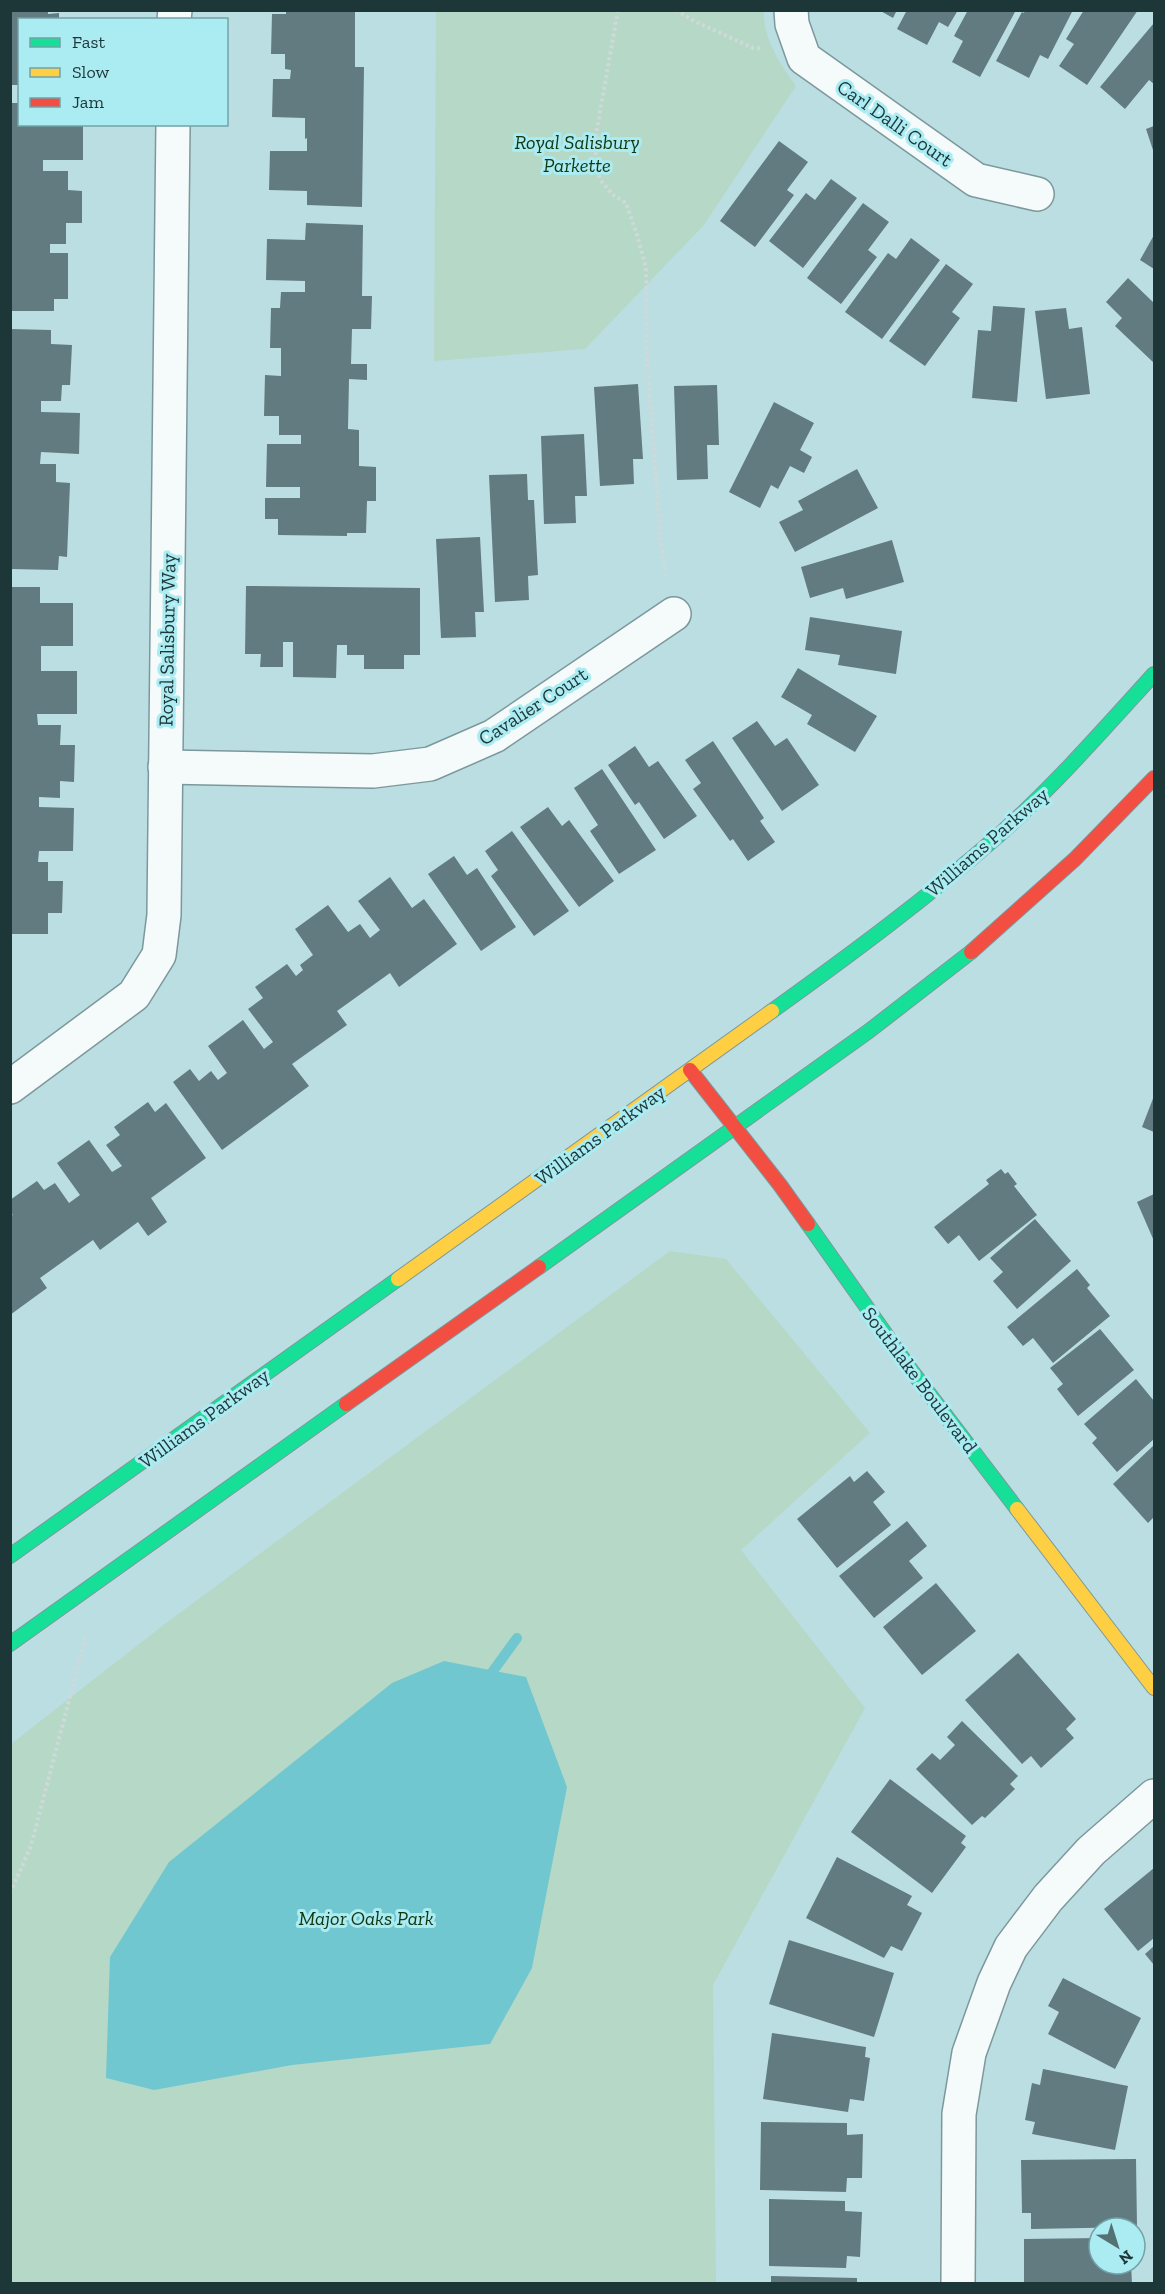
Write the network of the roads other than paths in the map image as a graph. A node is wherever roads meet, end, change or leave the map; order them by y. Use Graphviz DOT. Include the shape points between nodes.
graph roads {
  1 [pos="791,10"];
  2 [pos="173,126"];
  3 [pos="1037,194"];
  4 [pos="674,614"];
  5 [pos="1155,674"];
  6 [pos="165,767"];
  7 [pos="1155,778"];
  8 [pos="690,1070"];
  9 [pos="10,1087"];
  10 [pos="734,1127"];
  11 [pos="10,1556"];
  12 [pos="10,1644"];
  13 [pos="1155,1688"];
  14 [pos="1155,1796"];
  15 [pos="958,2283"];
  1 -- 3 [label="street, Carl Dalli Court" via="804,58 976,180"];
  2 -- 6 [label="street, Royal Salisbury Way"];
  4 -- 6 [label="street, Cavalier Court" via="494,736 430,764 373,771"];
  5 -- 8 [label="main road, Williams Parkway" via="1060,777 999,835 866,944"];
  6 -- 9 [label="street, Royal Salisbury Way" via="164,915 159,955 134,995"];
  7 -- 10 [label="main road" via="995,932 933,984"];
  8 -- 10 [label="main road, Southlake Boulevard"];
  8 -- 11 [label="main road, Williams Parkway"];
  10 -- 12 [label="main road"];
  10 -- 13 [label="main road, Southlake Boulevard" via="780,1185 911,1370"];
  14 -- 15 [label="street" via="1091,1851 1048,1898 1011,1947 993,1983 969,2053 959,2114"];
}
